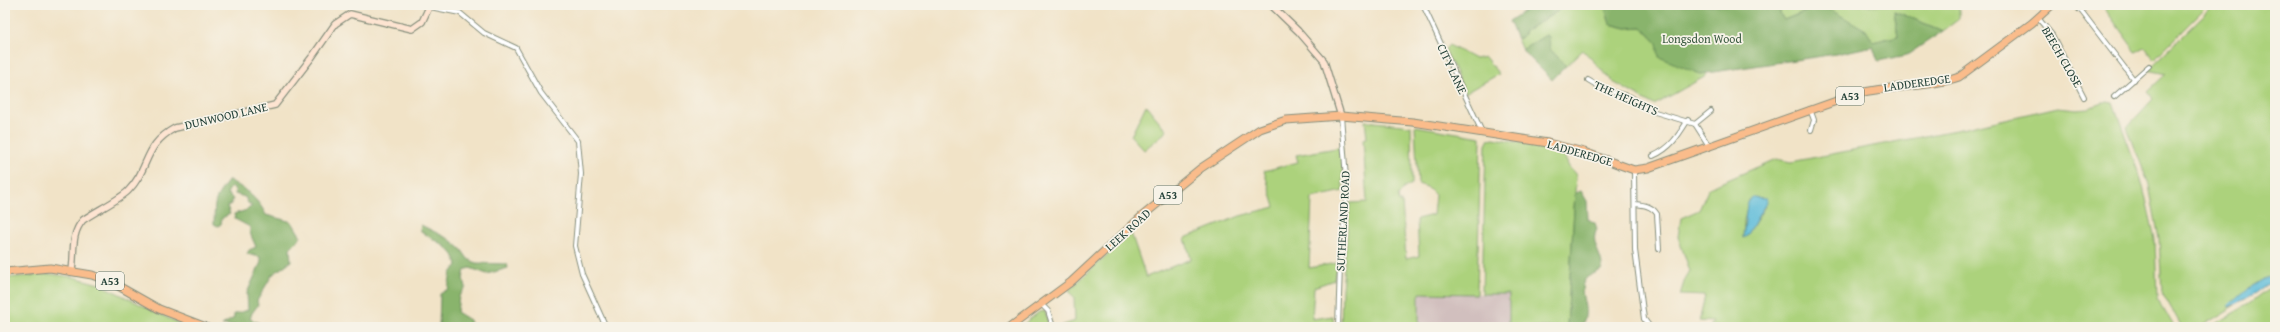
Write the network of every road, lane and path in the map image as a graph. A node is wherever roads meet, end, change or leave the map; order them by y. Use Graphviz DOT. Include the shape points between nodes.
graph roads {
  1 [pos="1271,5"];
  2 [pos="1422,5"];
  3 [pos="2052,5"];
  4 [pos="2074,5"];
  5 [pos="430,6"];
  6 [pos="2038,18"];
  7 [pos="2149,66"];
  8 [pos="1588,80"];
  9 [pos="2134,80"];
  10 [pos="2114,96"];
  11 [pos="2084,97"];
  12 [pos="1810,109"];
  13 [pos="1711,111"];
  14 [pos="1340,116"];
  15 [pos="1688,120"];
  16 [pos="1696,124"];
  17 [pos="1811,130"];
  18 [pos="1482,132"];
  19 [pos="1709,146"];
  20 [pos="1653,156"];
  21 [pos="1634,170"];
  22 [pos="1635,204"];
  23 [pos="1660,249"];
  24 [pos="72,270"];
  25 [pos="5,272"];
  26 [pos="1042,305"];
  27 [pos="206,327"];
  28 [pos="606,327"];
  29 [pos="1010,327"];
  30 [pos="1053,327"];
  31 [pos="1338,327"];
  32 [pos="1650,327"];
  1 -- 14 [label="street" via="1324,61"];
  2 -- 18 [label="street, CITY LANE"];
  3 -- 6 [label="highway, LADDEREDGE / A53"];
  4 -- 9 [label="street"];
  5 -- 24 [label="street, DUNWOOD LANE" via="422,22 412,29 350,14 343,17 335,24 275,105 175,128 165,133 155,142 137,180 127,192 77,226 73,242"];
  5 -- 28 [label="street" via="460,13 484,33 516,48 541,92 578,140 581,174 575,246 582,274"];
  6 -- 11 [label="street, BEECH CLOSE" via="2061,51"];
  6 -- 12 [label="highway, LADDEREDGE / A53" via="1959,77 1933,83 1882,87"];
  7 -- 9 [label="street"];
  8 -- 15 [label="street, THE HEIGHTS" via="1605,90 1631,97 1655,112"];
  9 -- 10 [label="street"];
  12 -- 17 [label="street" via="1814,120"];
  12 -- 19 [label="highway, LADDEREDGE / A53"];
  13 -- 16 [label="street"];
  14 -- 18 [label="highway, LADDEREDGE / A53" via="1392,119"];
  14 -- 26 [label="highway, LEEK ROAD / A53" via="1286,120 1260,129 1242,139 1200,168"];
  14 -- 31 [label="street, SUTHERLAND ROAD" via="1346,190"];
  15 -- 16 [label="street, THE HEIGHTS"];
  15 -- 20 [label="street" via="1675,141 1664,151"];
  16 -- 19 [label="street"];
  18 -- 21 [label="highway, LADDEREDGE / A53" via="1548,143 1584,152"];
  19 -- 21 [label="highway, LADDEREDGE / A53" via="1648,168"];
  21 -- 22 [label="street"];
  22 -- 23 [label="street" via="1654,209 1657,214"];
  22 -- 32 [label="street" via="1635,250 1644,319"];
  24 -- 25 [label="highway, A53" via="35,268"];
  24 -- 27 [label="highway, A53" via="113,283 159,309"];
  26 -- 29 [label="highway, LEEK ROAD / A53"];
  26 -- 30 [label="street" via="1048,310"];
}
